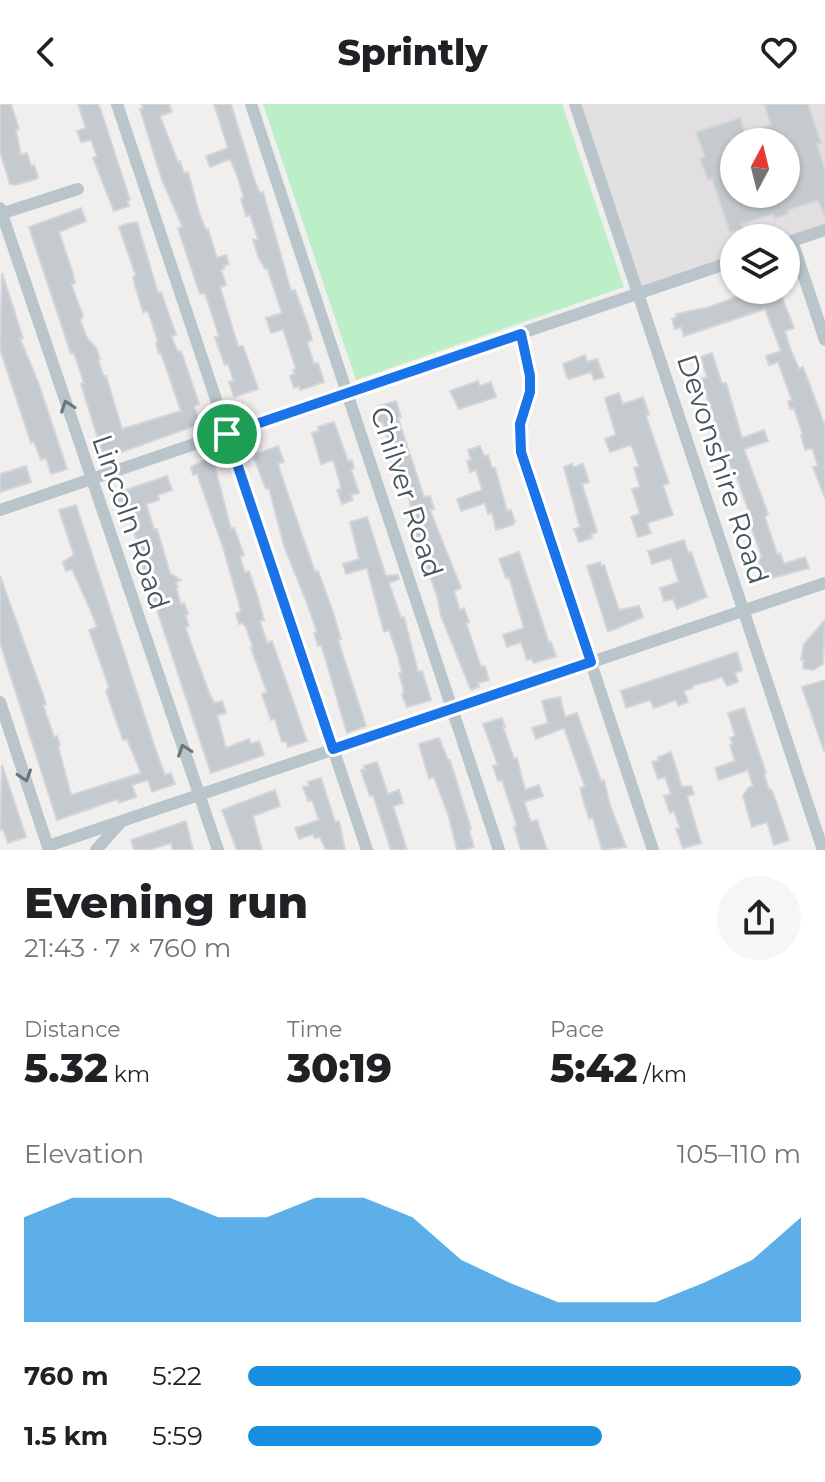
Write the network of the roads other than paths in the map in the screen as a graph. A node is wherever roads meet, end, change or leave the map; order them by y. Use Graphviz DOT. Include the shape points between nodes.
graph roads {
  1 [pos="117,104"];
  2 [pos="251,104"];
  3 [pos="575,104"];
  4 [pos="78,189"];
  5 [pos="1,212"];
  6 [pos="825,230"];
  7 [pos="800,238"];
  8 [pos="720,266"];
  9 [pos="800,272"];
  10 [pos="640,294"];
  11 [pos="521,334"];
  12 [pos="825,340"];
  13 [pos="349,393"];
  14 [pos="227,434"];
  15 [pos="91,480"];
  16 [pos="0,510"];
  17 [pos="825,583"];
  18 [pos="745,610"];
  19 [pos="591,662"];
  20 [pos="0,702"];
  21 [pos="452,709"];
  22 [pos="333,749"];
  23 [pos="199,795"];
  24 [pos="122,821"];
  25 [pos="49,848"];
  26 [pos="96,850"];
  27 [pos="218,850"];
  28 [pos="367,850"];
  29 [pos="499,850"];
  30 [pos="653,850"];
  31 [pos="823,850"];
  1 -- 14 [label="street"];
  2 -- 13 [label="street, Chilver Road"];
  3 -- 10 [label="street, Devonshire Road"];
  4 -- 5 [label="street"];
  15 -- 5 [label="street, Lincoln Road, one-way"];
  6 -- 7 [label="street"];
  8 -- 10 [label="street"];
  9 -- 12 [label="street"];
  10 -- 11 [label="street"];
  10 -- 18 [label="street, Devonshire Road"];
  11 -- 13 [label="street"];
  11 -- 19 [label="street" via="530,392 520,424 521,452"];
  13 -- 14 [label="street"];
  13 -- 21 [label="street, Chilver Road"];
  14 -- 15 [label="street"];
  14 -- 22 [label="street"];
  15 -- 16 [label="street"];
  23 -- 15 [label="street, Lincoln Road, one-way"];
  17 -- 18 [label="street"];
  18 -- 19 [label="street"];
  18 -- 31 [label="street, Devonshire Road"];
  19 -- 21 [label="street"];
  19 -- 30 [label="street"];
  20 -- 25 [label="street, one-way"];
  21 -- 22 [label="street"];
  21 -- 29 [label="street, Chilver Road"];
  22 -- 23 [label="street"];
  22 -- 28 [label="street"];
  23 -- 24 [label="street"];
  23 -- 27 [label="street, Lincoln Road"];
  24 -- 25 [label="street"];
  24 -- 26 [label="street"];
}
